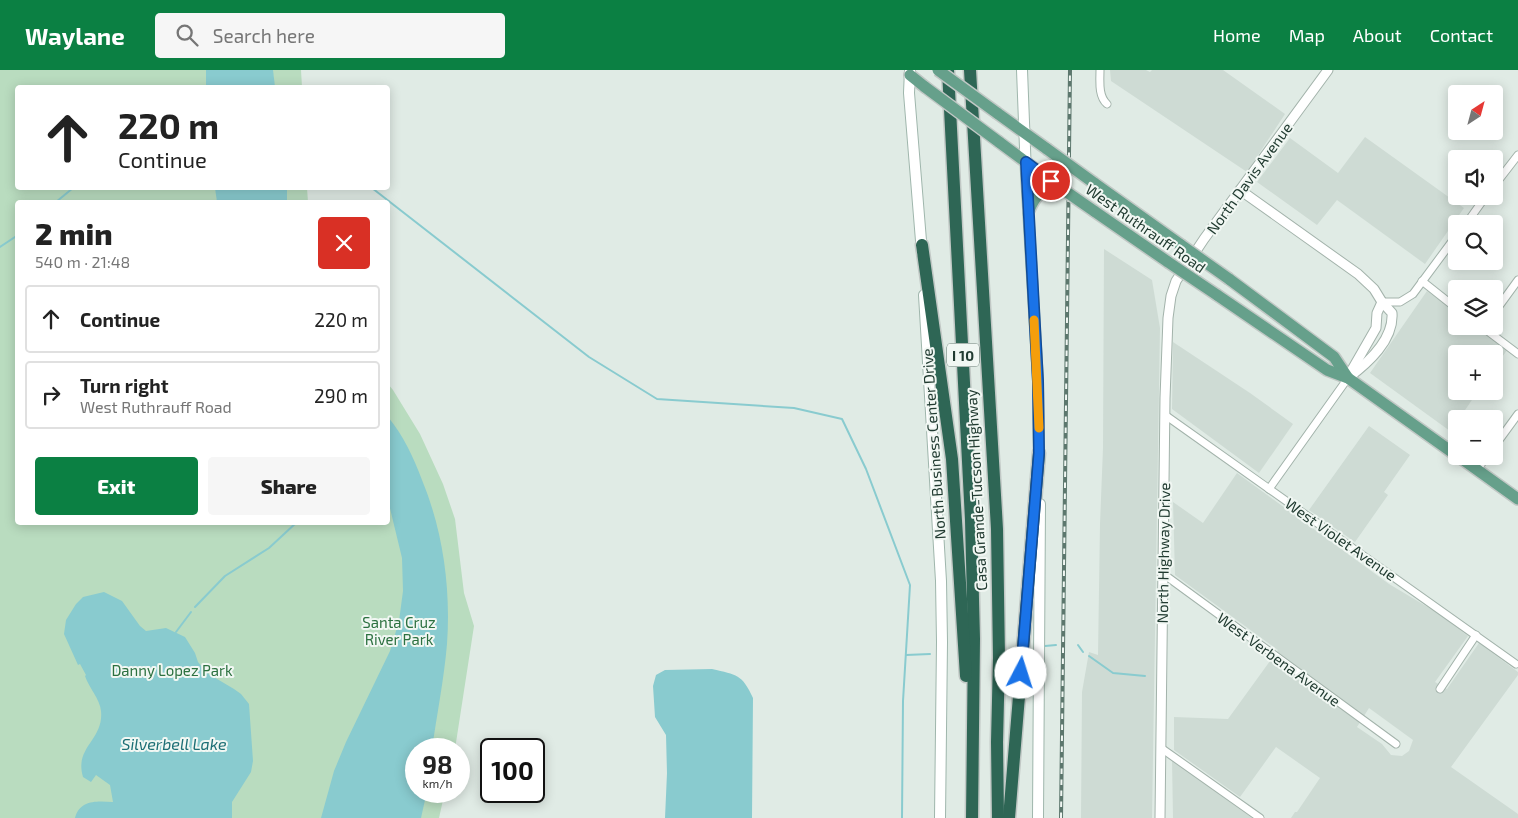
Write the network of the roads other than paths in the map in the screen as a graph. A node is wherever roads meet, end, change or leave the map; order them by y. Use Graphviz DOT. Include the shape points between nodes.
graph roads {
  1 [pos="938,70"];
  2 [pos="948,70"];
  3 [pos="970,70"];
  4 [pos="1022,70"];
  5 [pos="1100,70"];
  6 [pos="1328,70"];
  7 [pos="907,72"];
  8 [pos="1107,104"];
  9 [pos="1025,133"];
  10 [pos="1518,154"];
  11 [pos="1026,162"];
  12 [pos="1503,174"];
  13 [pos="1054,185"];
  14 [pos="1240,190"];
  15 [pos="1029,210"];
  16 [pos="922,245"];
  17 [pos="1448,247"];
  18 [pos="1518,280"];
  19 [pos="1422,281"];
  20 [pos="1173,289"];
  21 [pos="1503,301"];
  22 [pos="1382,302"];
  23 [pos="1448,302"];
  24 [pos="1493,335"];
  25 [pos="1518,354"];
  26 [pos="1348,378"];
  27 [pos="1518,414"];
  28 [pos="1166,415"];
  29 [pos="1503,435"];
  30 [pos="1448,450"];
  31 [pos="1039,453"];
  32 [pos="1470,465"];
  33 [pos="1481,465"];
  34 [pos="1477,470"];
  35 [pos="1269,489"];
  36 [pos="1518,499"];
  37 [pos="1162,573"];
  38 [pos="1476,635"];
  39 [pos="1516,664"];
  40 [pos="1440,689"];
  41 [pos="1396,744"];
  42 [pos="1162,748"];
  43 [pos="973,771"];
  44 [pos="940,818"];
  45 [pos="972,818"];
  46 [pos="998,818"];
  47 [pos="1009,818"];
  48 [pos="1038,818"];
  49 [pos="1160,818"];
  50 [pos="1260,818"];
  1 -- 9 [label="main road, West Ruthrauff Road, bridge"];
  2 -- 43 [label="highway, Casa Grande-Tucson Highway / I 10" via="972,520"];
  3 -- 46 [label="highway, Casa Grande-Tucson Highway / I 10" via="997,529"];
  4 -- 9 [label="main road"];
  5 -- 8 [label="street" via="1100,90"];
  6 -- 14 [label="street, North Davis Avenue"];
  7 -- 11 [label="main road, West Ruthrauff Road, bridge"];
  7 -- 16 [label="main road, North Business Center Drive"];
  9 -- 11 [label="main road"];
  9 -- 26 [label="main road, West Ruthrauff Road, bridge" via="1334,358"];
  10 -- 12 [label="street"];
  11 -- 13 [label="main road, West Ruthrauff Road"];
  11 -- 15 [label="main road"];
  13 -- 15 [label="main road" via="1041,192"];
  13 -- 26 [label="main road, West Ruthrauff Road, bridge" via="1327,370"];
  14 -- 20 [label="street, North Davis Avenue"];
  14 -- 22 [label="street" via="1358,274"];
  15 -- 31 [label="main road"];
  16 -- 43 [label="highway" via="952,458"];
  16 -- 44 [label="main road, North Business Center Drive" via="942,581"];
  17 -- 19 [label="street"];
  18 -- 21 [label="street"];
  19 -- 22 [label="street" via="1404,300"];
  19 -- 23 [label="street"];
  20 -- 28 [label="street, North Highway Drive" via="1168,318"];
  22 -- 26 [label="street" via="1376,328"];
  22 -- 26 [label="street" via="1392,313 1390,330 1367,364"];
  24 -- 25 [label="street"];
  26 -- 30 [label="main road, West Ruthrauff Road"];
  26 -- 35 [label="street"];
  27 -- 29 [label="street"];
  28 -- 35 [label="street, West Violet Avenue"];
  28 -- 37 [label="street, North Highway Drive"];
  31 -- 47 [label="highway"];
  31 -- 48 [label="main road"];
  32 -- 34 [label="main road, West Ruthrauff Road"];
  33 -- 34 [label="street"];
  34 -- 36 [label="main road, West Ruthrauff Road"];
  35 -- 38 [label="street, West Violet Avenue"];
  37 -- 41 [label="street, West Verbena Avenue"];
  37 -- 42 [label="street, North Highway Drive"];
  38 -- 39 [label="street, West Violet Avenue"];
  38 -- 40 [label="street"];
  42 -- 49 [label="street, North Highway Drive"];
  42 -- 50 [label="street"];
  43 -- 45 [label="highway, Casa Grande-Tucson Highway / I 10"];
}
